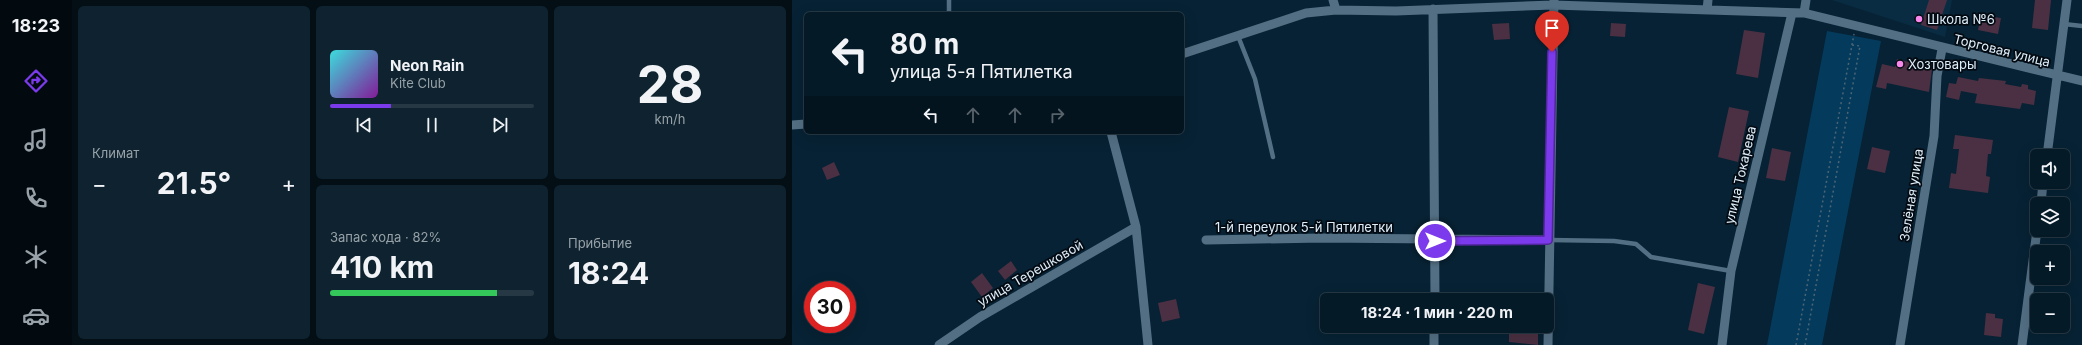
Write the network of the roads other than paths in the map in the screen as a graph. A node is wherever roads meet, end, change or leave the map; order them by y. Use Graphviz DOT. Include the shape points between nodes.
graph roads {
  1 [pos="950,0"];
  2 [pos="1333,0"];
  3 [pos="1708,0"];
  4 [pos="1806,0"];
  5 [pos="2067,0"];
  6 [pos="1553,2"];
  7 [pos="1433,9"];
  8 [pos="1336,10"];
  9 [pos="1707,10"];
  10 [pos="949,12"];
  11 [pos="1792,13"];
  12 [pos="1804,14"];
  13 [pos="2064,24"];
  14 [pos="2082,26"];
  15 [pos="1238,36"];
  16 [pos="1942,49"];
  17 [pos="1184,53"];
  18 [pos="2057,76"];
  19 [pos="2082,81"];
  20 [pos="804,124"];
  21 [pos="792,125"];
  22 [pos="1112,134"];
  23 [pos="2048,149"];
  24 [pos="1273,157"];
  25 [pos="1136,227"];
  26 [pos="2036,237"];
  27 [pos="1206,240"];
  28 [pos="1548,240"];
  29 [pos="1435,241"];
  30 [pos="1731,271"];
  31 [pos="1434,293"];
  32 [pos="1434,333"];
  33 [pos="939,345"];
  34 [pos="1148,345"];
  35 [pos="1434,345"];
  36 [pos="1548,345"];
  37 [pos="1722,345"];
  38 [pos="1900,345"];
  39 [pos="2022,345"];
  1 -- 10 [label="lane"];
  2 -- 8 [label="street"];
  3 -- 9 [label="street"];
  4 -- 12 [label="street"];
  5 -- 13 [label="street"];
  6 -- 7 [label="street, Торговая улица"];
  6 -- 9 [label="street, Торговая улица"];
  6 -- 28 [label="street"];
  7 -- 8 [label="street, Торговая улица"];
  7 -- 29 [label="street"];
  8 -- 15 [label="street, Торговая улица" via="1306,13"];
  9 -- 11 [label="street, Торговая улица"];
  11 -- 12 [label="street, Торговая улица"];
  11 -- 30 [label="street, улица Токарева"];
  12 -- 16 [label="street, Торговая улица"];
  13 -- 14 [label="lane"];
  13 -- 18 [label="street"];
  15 -- 17 [label="street, Торговая улица"];
  15 -- 24 [label="lane" via="1255,79"];
  16 -- 18 [label="street, Торговая улица"];
  16 -- 38 [label="street, Зелёная улица" via="1937,76 1934,136"];
  18 -- 19 [label="street, Торговая улица"];
  18 -- 23 [label="street"];
  20 -- 21 [label="street"];
  22 -- 25 [label="street"];
  25 -- 33 [label="street, улица Терешковой" via="980,317"];
  25 -- 34 [label="street"];
  26 -- 39 [label="street"];
  27 -- 29 [label="street, 1-й переулок 5-й Пятилетки" via="1322,238"];
  28 -- 29 [label="street, 1-й переулок 5-й Пятилетки"];
  28 -- 30 [label="lane, 1-й переулок 5-й Пятилетки" via="1636,244 1651,257"];
  28 -- 36 [label="street"];
  29 -- 31 [label="street"];
  30 -- 37 [label="street, улица Токарева"];
  32 -- 35 [label="street"];
}
